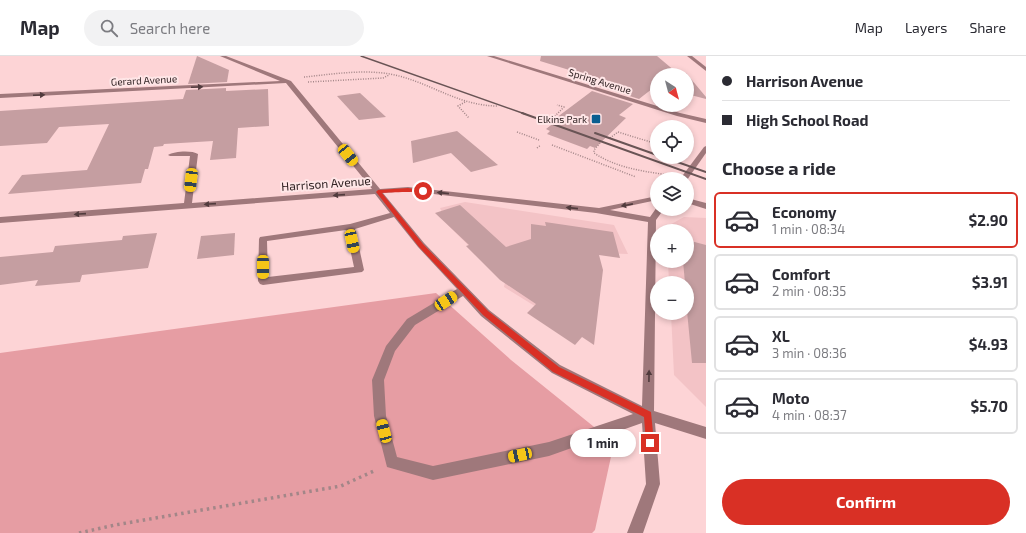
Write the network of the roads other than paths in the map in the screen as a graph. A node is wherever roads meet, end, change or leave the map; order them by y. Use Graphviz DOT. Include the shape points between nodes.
graph roads {
  1 [pos="222,56"];
  2 [pos="489,56"];
  3 [pos="689,56"];
  4 [pos="706,69"];
  5 [pos="289,82"];
  6 [pos="0,96"];
  7 [pos="706,121"];
  8 [pos="706,148"];
  9 [pos="172,155"];
  10 [pos="689,172"];
  11 [pos="378,192"];
  12 [pos="650,199"];
  13 [pos="694,202"];
  14 [pos="188,206"];
  15 [pos="706,206"];
  16 [pos="596,210"];
  17 [pos="396,214"];
  18 [pos="655,216"];
  19 [pos="0,220"];
  20 [pos="652,220"];
  21 [pos="350,227"];
  22 [pos="464,290"];
  23 [pos="648,415"];
  24 [pos="706,433"];
  25 [pos="636,533"];
  1 -- 5 [label="street"];
  2 -- 7 [label="street, Spring Avenue"];
  3 -- 4 [label="street"];
  6 -- 5 [label="street, Gerard Avenue, one-way"];
  5 -- 11 [label="street"];
  8 -- 10 [label="street"];
  9 -- 14 [label="street" via="194,154"];
  11 -- 14 [label="street, Harrison Avenue, one-way"];
  16 -- 11 [label="street, Harrison Avenue, one-way" via="408,189"];
  11 -- 17 [label="street"];
  12 -- 16 [label="street, one-way"];
  13 -- 15 [label="street"];
  14 -- 19 [label="street, Harrison Avenue, one-way"];
  16 -- 20 [label="street, Harrison Avenue"];
  17 -- 21 [label="street"];
  17 -- 22 [label="street" via="421,245"];
  18 -- 20 [label="street"];
  23 -- 20 [label="street, one-way"];
  21 -- 21 [label="street" via="358,270 263,281 263,239"];
  22 -- 23 [label="street" via="486,313 556,370"];
  22 -- 23 [label="street" via="411,322 390,349 378,380 380,416 392,462 433,473 549,449"];
  23 -- 24 [label="street"];
  23 -- 25 [label="street" via="653,484"];
}
